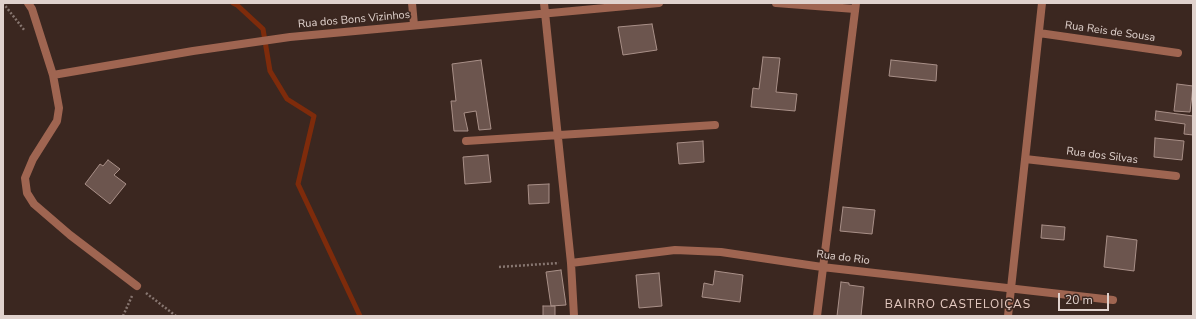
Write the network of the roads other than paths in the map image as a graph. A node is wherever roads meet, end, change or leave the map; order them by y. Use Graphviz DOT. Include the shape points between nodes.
graph roads {
  1 [pos="28,3"];
  2 [pos="412,3"];
  3 [pos="544,3"];
  4 [pos="659,3"];
  5 [pos="776,3"];
  6 [pos="1042,3"];
  7 [pos="855,6"];
  8 [pos="544,13"];
  9 [pos="414,25"];
  10 [pos="1038,33"];
  11 [pos="1178,53"];
  12 [pos="53,75"];
  13 [pos="715,125"];
  14 [pos="558,135"];
  15 [pos="466,141"];
  16 [pos="1025,159"];
  17 [pos="1176,176"];
  18 [pos="571,263"];
  19 [pos="822,267"];
  20 [pos="137,286"];
  21 [pos="1011,288"];
  22 [pos="1113,300"];
  23 [pos="574,316"];
  24 [pos="817,316"];
  25 [pos="1008,316"];
  1 -- 12 [label="street"];
  2 -- 9 [label="street"];
  3 -- 8 [label="street"];
  4 -- 8 [label="street, Rua dos Bons Vizinhos"];
  5 -- 7 [label="street"];
  6 -- 10 [label="street"];
  7 -- 19 [label="street"];
  8 -- 9 [label="street, Rua dos Bons Vizinhos"];
  8 -- 14 [label="street"];
  9 -- 12 [label="street, Rua dos Bons Vizinhos" via="290,37"];
  10 -- 11 [label="street, Rua Reis de Sousa"];
  10 -- 16 [label="street"];
  12 -- 20 [label="street" via="59,108 57,121 27,171 26,193 34,204 70,235"];
  13 -- 14 [label="street"];
  14 -- 15 [label="street"];
  14 -- 18 [label="street"];
  16 -- 17 [label="street, Rua dos Silvas"];
  16 -- 21 [label="street"];
  18 -- 19 [label="street, Rua do Rio" via="675,250 721,252"];
  18 -- 23 [label="street"];
  19 -- 21 [label="street, Rua do Rio"];
  19 -- 24 [label="street"];
  21 -- 22 [label="street, Rua do Rio"];
  21 -- 25 [label="street"];
}
